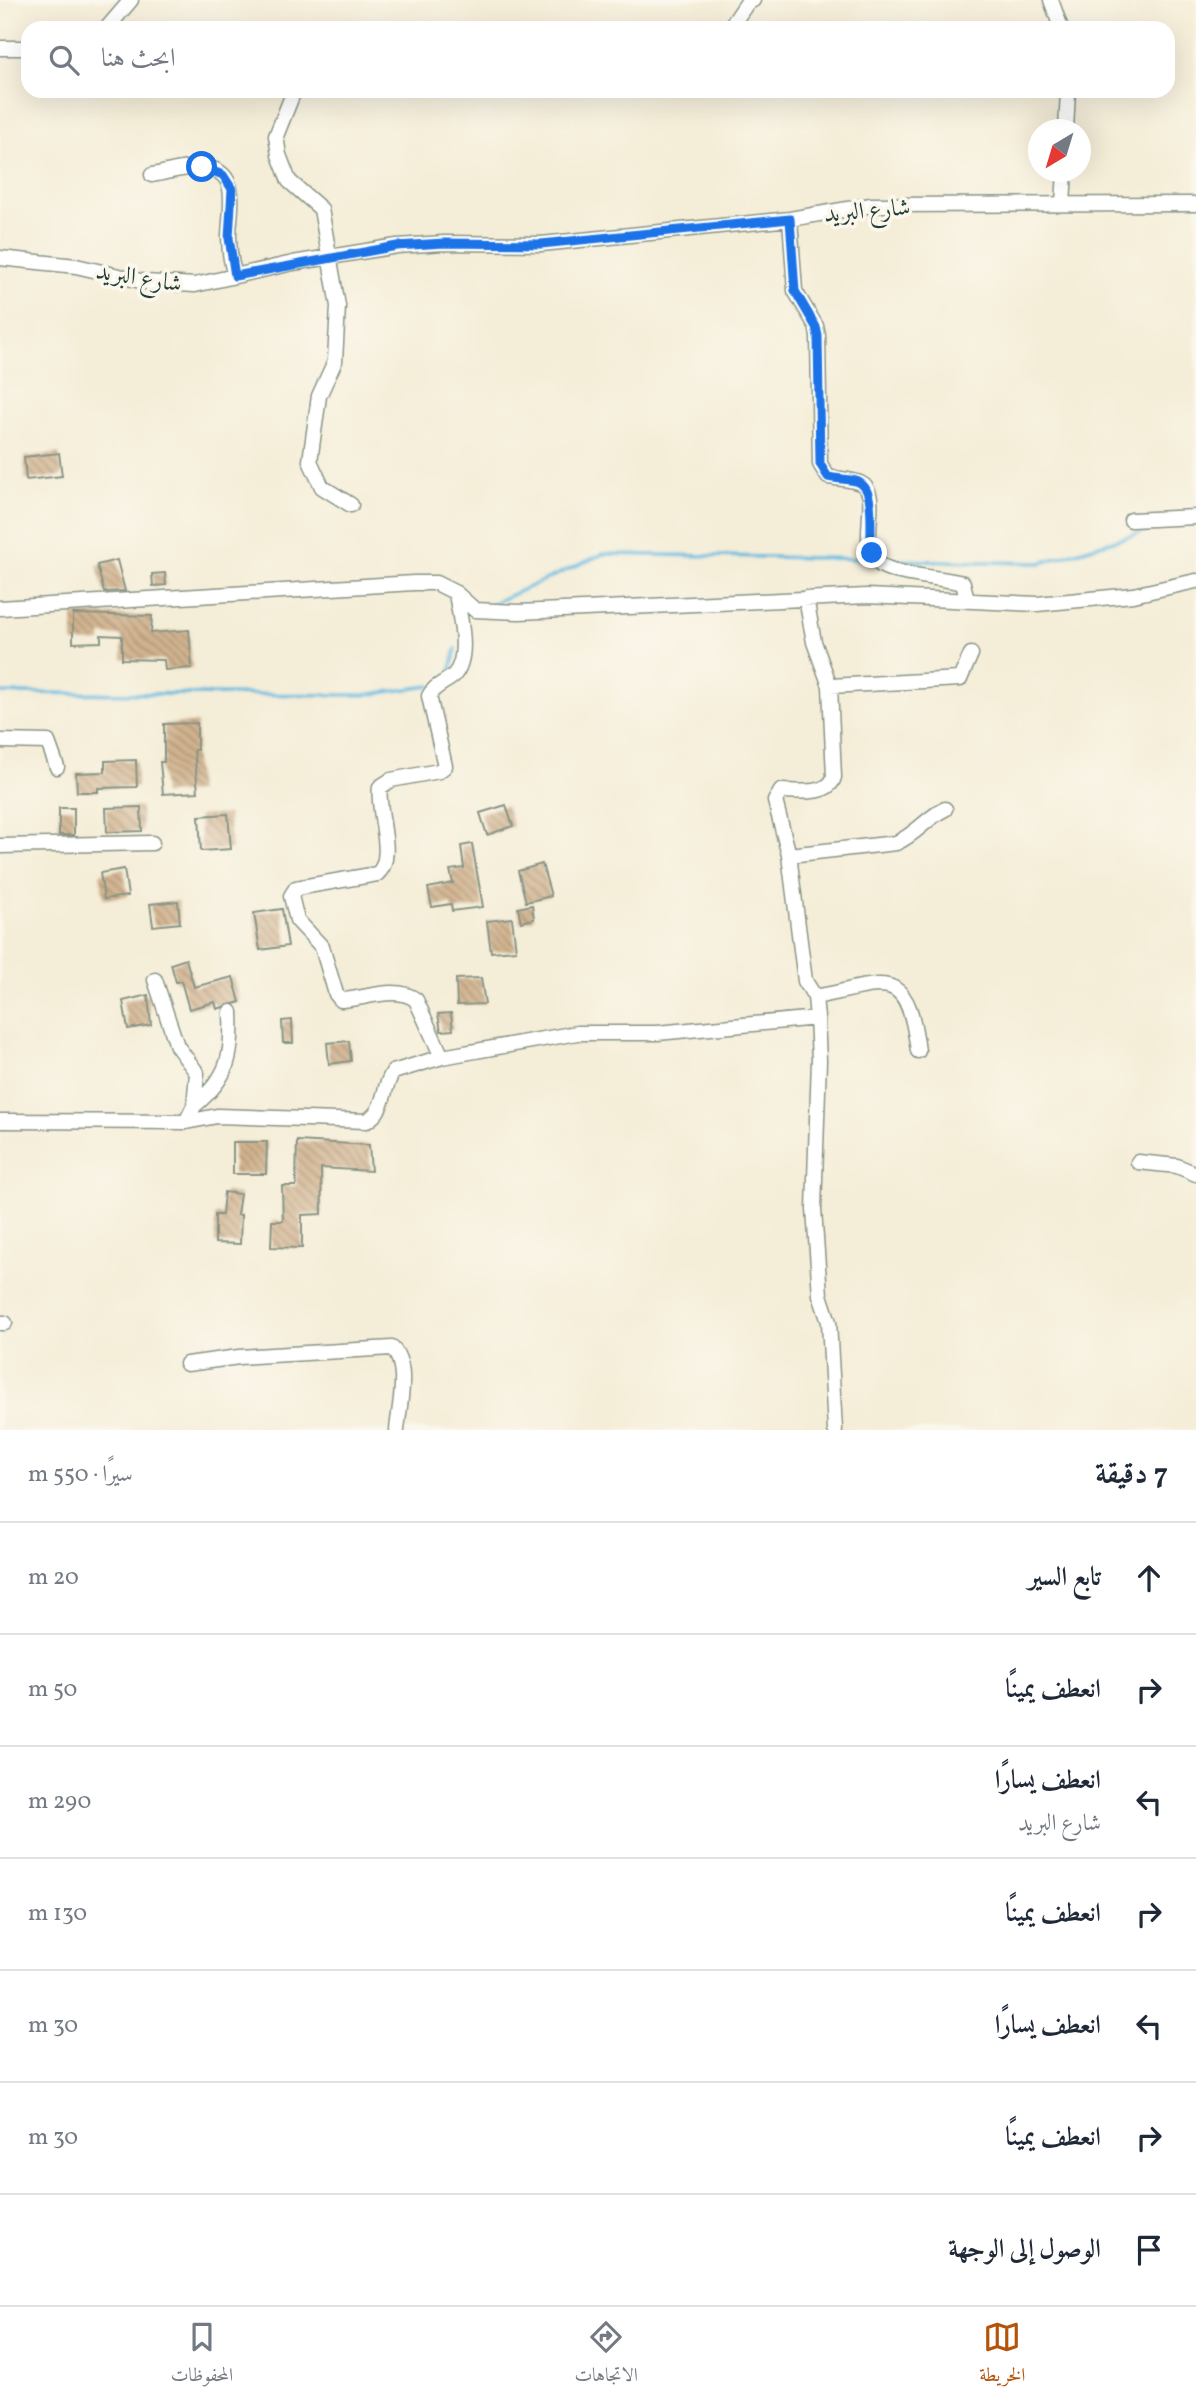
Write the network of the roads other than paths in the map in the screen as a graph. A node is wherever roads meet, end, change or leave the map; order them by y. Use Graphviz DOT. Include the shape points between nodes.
graph roads {
  1 [pos="131,0"];
  2 [pos="753,0"];
  3 [pos="1051,0"];
  4 [pos="113,21"];
  5 [pos="735,21"];
  6 [pos="1058,21"];
  7 [pos="0,47"];
  8 [pos="21,48"];
  9 [pos="290,98"];
  10 [pos="1068,98"];
  11 [pos="1067,119"];
  12 [pos="152,175"];
  13 [pos="1064,182"];
  14 [pos="1063,203"];
  15 [pos="1196,204"];
  16 [pos="790,219"];
  17 [pos="0,258"];
  18 [pos="331,258"];
  19 [pos="235,276"];
  20 [pos="351,505"];
  21 [pos="1196,517"];
  22 [pos="1131,520"];
  23 [pos="1196,581"];
  24 [pos="456,593"];
  25 [pos="806,598"];
  26 [pos="967,600"];
  27 [pos="0,608"];
  28 [pos="971,654"];
  29 [pos="830,686"];
  30 [pos="0,741"];
  31 [pos="57,767"];
  32 [pos="945,808"];
  33 [pos="152,843"];
  34 [pos="0,846"];
  35 [pos="789,855"];
  36 [pos="155,980"];
  37 [pos="815,997"];
  38 [pos="231,1012"];
  39 [pos="817,1018"];
  40 [pos="919,1051"];
  41 [pos="442,1057"];
  42 [pos="194,1105"];
  43 [pos="0,1121"];
  44 [pos="186,1122"];
  45 [pos="1138,1162"];
  46 [pos="1196,1174"];
  47 [pos="187,1364"];
  48 [pos="397,1430"];
  49 [pos="835,1430"];
  1 -- 4 [label="street"];
  2 -- 5 [label="street"];
  3 -- 6 [label="street"];
  7 -- 8 [label="street"];
  9 -- 18 [label="street" via="276,136 279,155 289,181 321,209"];
  10 -- 11 [label="street"];
  12 -- 19 [label="street" via="202,167 216,170 229,182 233,202 229,238"];
  13 -- 14 [label="street"];
  14 -- 15 [label="street, شارع البريد"];
  14 -- 16 [label="street, شارع البريد" via="871,205"];
  16 -- 18 [label="street, شارع البريد" via="541,244 397,246"];
  16 -- 26 [label="street" via="795,291 818,336 820,464 828,477 868,488 872,498 869,538 879,564 963,583"];
  17 -- 19 [label="street, شارع البريد" via="179,285 213,284"];
  18 -- 19 [label="street, شارع البريد"];
  18 -- 20 [label="street" via="338,306 337,349 319,397 310,461 322,487"];
  21 -- 22 [label="street"];
  23 -- 26 [label="street" via="1133,595 1051,603"];
  24 -- 25 [label="street" via="475,610 519,612"];
  24 -- 27 [label="street" via="436,583 414,583"];
  24 -- 41 [label="street" via="461,662 454,675 429,696 445,766 380,787 387,856 383,869 377,874 296,888 291,896 297,920 323,947 341,1000 409,994"];
  25 -- 26 [label="street"];
  25 -- 29 [label="street" via="814,642"];
  28 -- 29 [label="street" via="960,679"];
  29 -- 35 [label="street" via="832,784 825,790 781,791 775,801"];
  30 -- 31 [label="street" via="48,742"];
  32 -- 35 [label="street" via="912,836 896,843"];
  33 -- 34 [label="street"];
  35 -- 37 [label="street" via="805,981"];
  36 -- 42 [label="street" via="177,1046 197,1073"];
  37 -- 39 [label="street"];
  37 -- 40 [label="street" via="864,986 896,987 907,1000"];
  38 -- 42 [label="street" via="228,1065 215,1088"];
  39 -- 41 [label="street" via="657,1033 577,1032"];
  39 -- 49 [label="street" via="814,1209 820,1295 829,1322"];
  41 -- 44 [label="street" via="393,1072 383,1105 367,1121 217,1116"];
  42 -- 44 [label="street"];
  43 -- 44 [label="street"];
  45 -- 46 [label="street" via="1177,1166"];
  47 -- 48 [label="street" via="393,1348 402,1367"];
}
